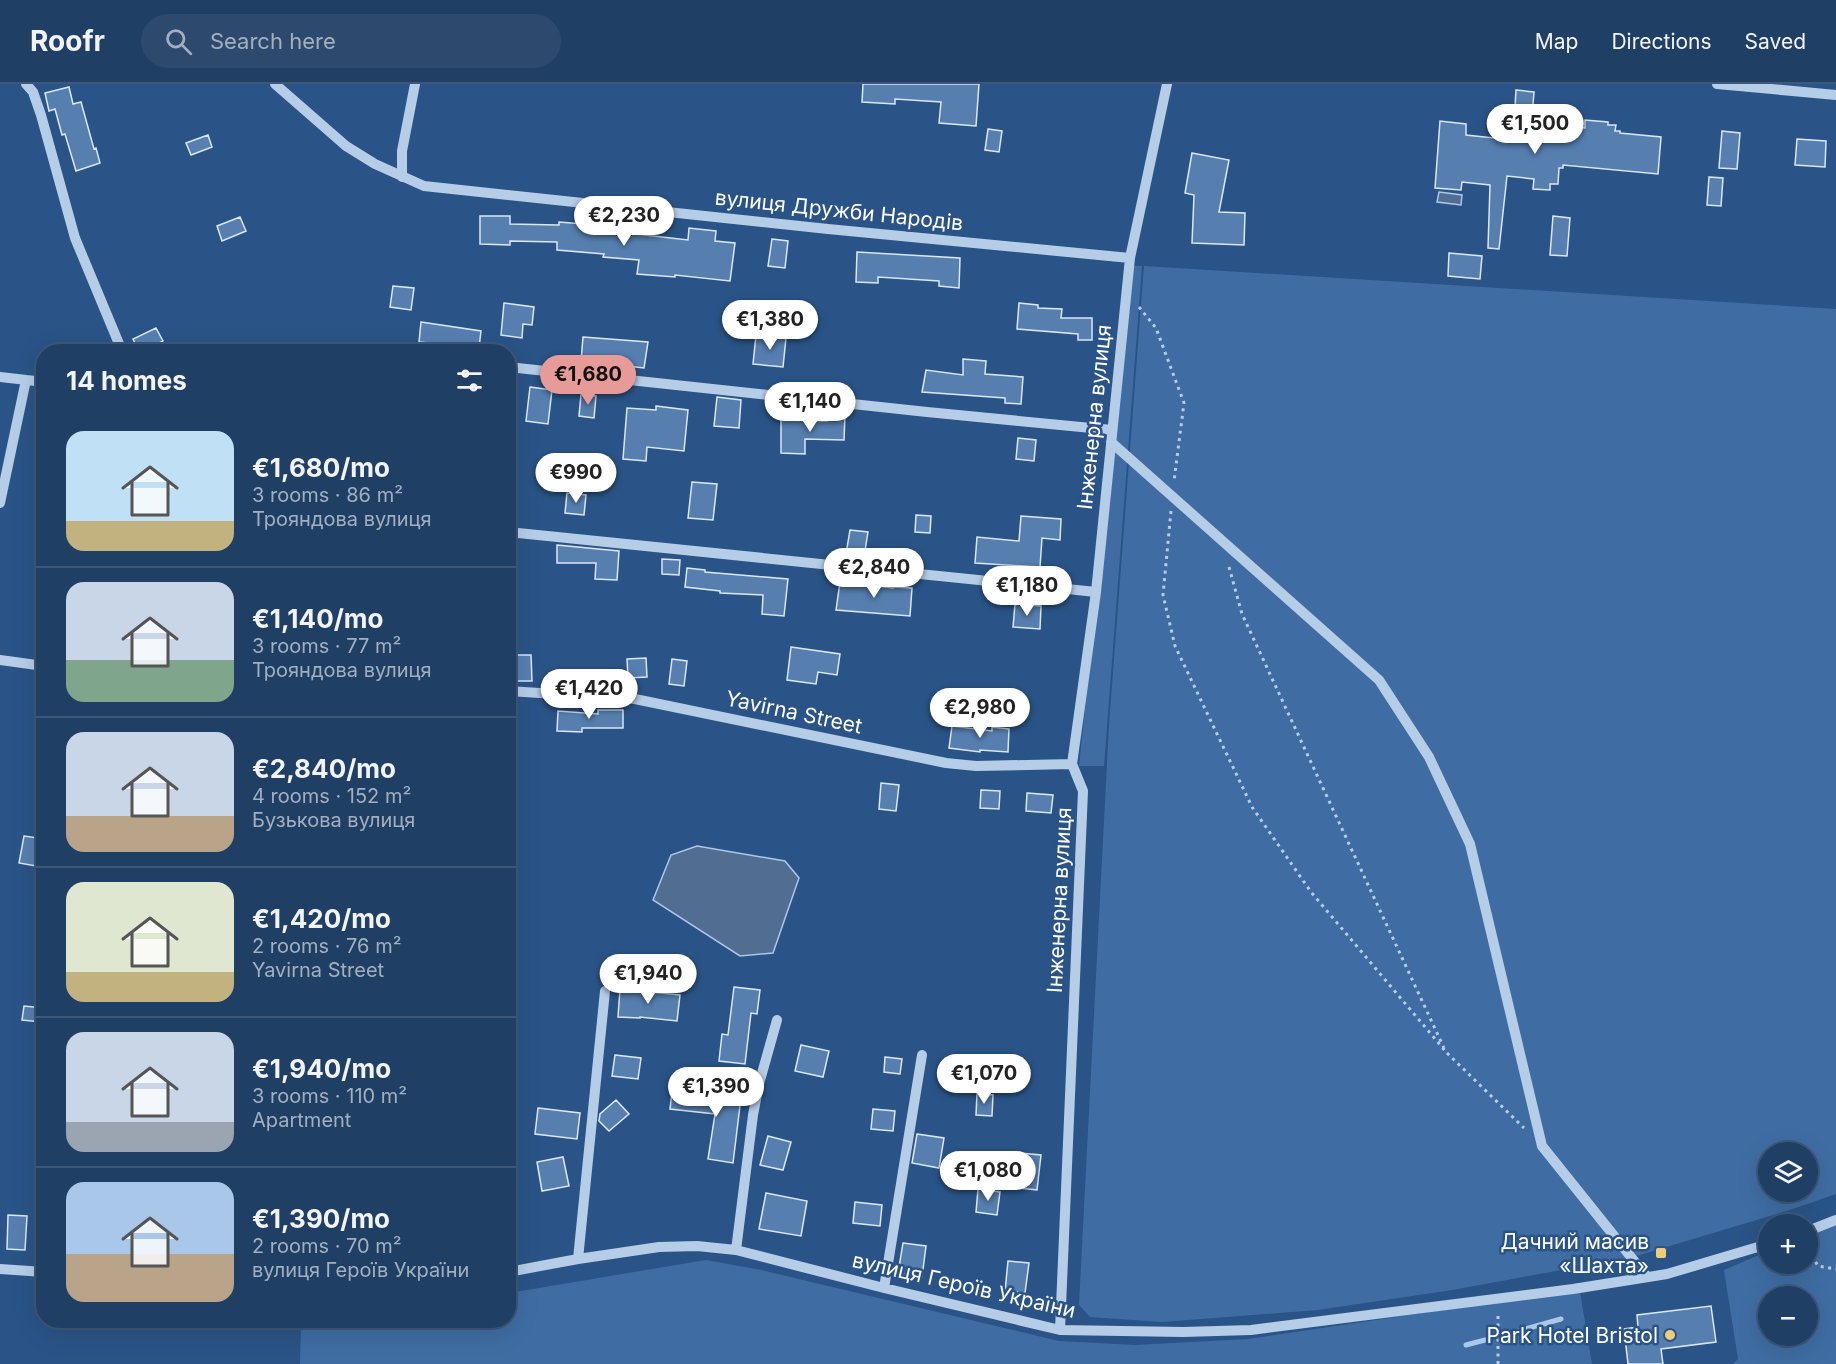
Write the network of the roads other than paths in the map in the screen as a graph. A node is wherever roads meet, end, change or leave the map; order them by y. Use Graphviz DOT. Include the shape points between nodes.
graph roads {
  1 [pos="26,84"];
  2 [pos="275,84"];
  3 [pos="415,84"];
  4 [pos="1167,84"];
  5 [pos="1717,84"];
  6 [pos="1836,95"];
  7 [pos="402,177"];
  8 [pos="1130,258"];
  9 [pos="119,344"];
  10 [pos="516,368"];
  11 [pos="0,377"];
  12 [pos="26,380"];
  13 [pos="36,381"];
  14 [pos="1112,430"];
  15 [pos="1111,442"];
  16 [pos="0,503"];
  17 [pos="516,533"];
  18 [pos="1096,592"];
  19 [pos="0,660"];
  20 [pos="36,665"];
  21 [pos="516,692"];
  22 [pos="1072,764"];
  23 [pos="605,992"];
  24 [pos="777,1020"];
  25 [pos="922,1055"];
  26 [pos="1836,1220"];
  27 [pos="1818,1227"];
  28 [pos="1758,1247"];
  29 [pos="736,1250"];
  30 [pos="578,1258"];
  31 [pos="0,1269"];
  32 [pos="516,1270"];
  33 [pos="36,1271"];
  34 [pos="1647,1277"];
  35 [pos="884,1288"];
  36 [pos="1060,1330"];
  1 -- 9 [label="street" via="41,115 75,238"];
  2 -- 7 [label="street, вулиця Дружби Народів" via="346,146"];
  3 -- 7 [label="street" via="402,151"];
  4 -- 8 [label="street, Інженерна вулиця"];
  5 -- 6 [label="street"];
  7 -- 8 [label="street, вулиця Дружби Народів" via="424,186"];
  8 -- 14 [label="street, Інженерна вулиця"];
  10 -- 14 [label="street"];
  11 -- 12 [label="street"];
  12 -- 13 [label="street"];
  12 -- 16 [label="street"];
  14 -- 15 [label="street, Інженерна вулиця"];
  15 -- 18 [label="street, Інженерна вулиця"];
  15 -- 34 [label="street" via="1379,680 1429,757 1470,844 1542,1146"];
  17 -- 18 [label="street"];
  18 -- 22 [label="street, Інженерна вулиця"];
  19 -- 20 [label="street"];
  21 -- 22 [label="street, Yavirna Street" via="635,699 946,763"];
  22 -- 36 [label="street, Інженерна вулиця" via="1083,791"];
  23 -- 30 [label="street"];
  24 -- 29 [label="street" via="753,1115"];
  25 -- 35 [label="street"];
  26 -- 27 [label="street"];
  28 -- 34 [label="street, вулиця Героїв України"];
  29 -- 30 [label="street, вулиця Героїв України" via="659,1247"];
  29 -- 35 [label="street, вулиця Героїв України"];
  30 -- 32 [label="street, вулиця Героїв України"];
  31 -- 33 [label="street"];
  34 -- 36 [label="street, вулиця Героїв України" via="1251,1330"];
  35 -- 36 [label="street, вулиця Героїв України"];
}
